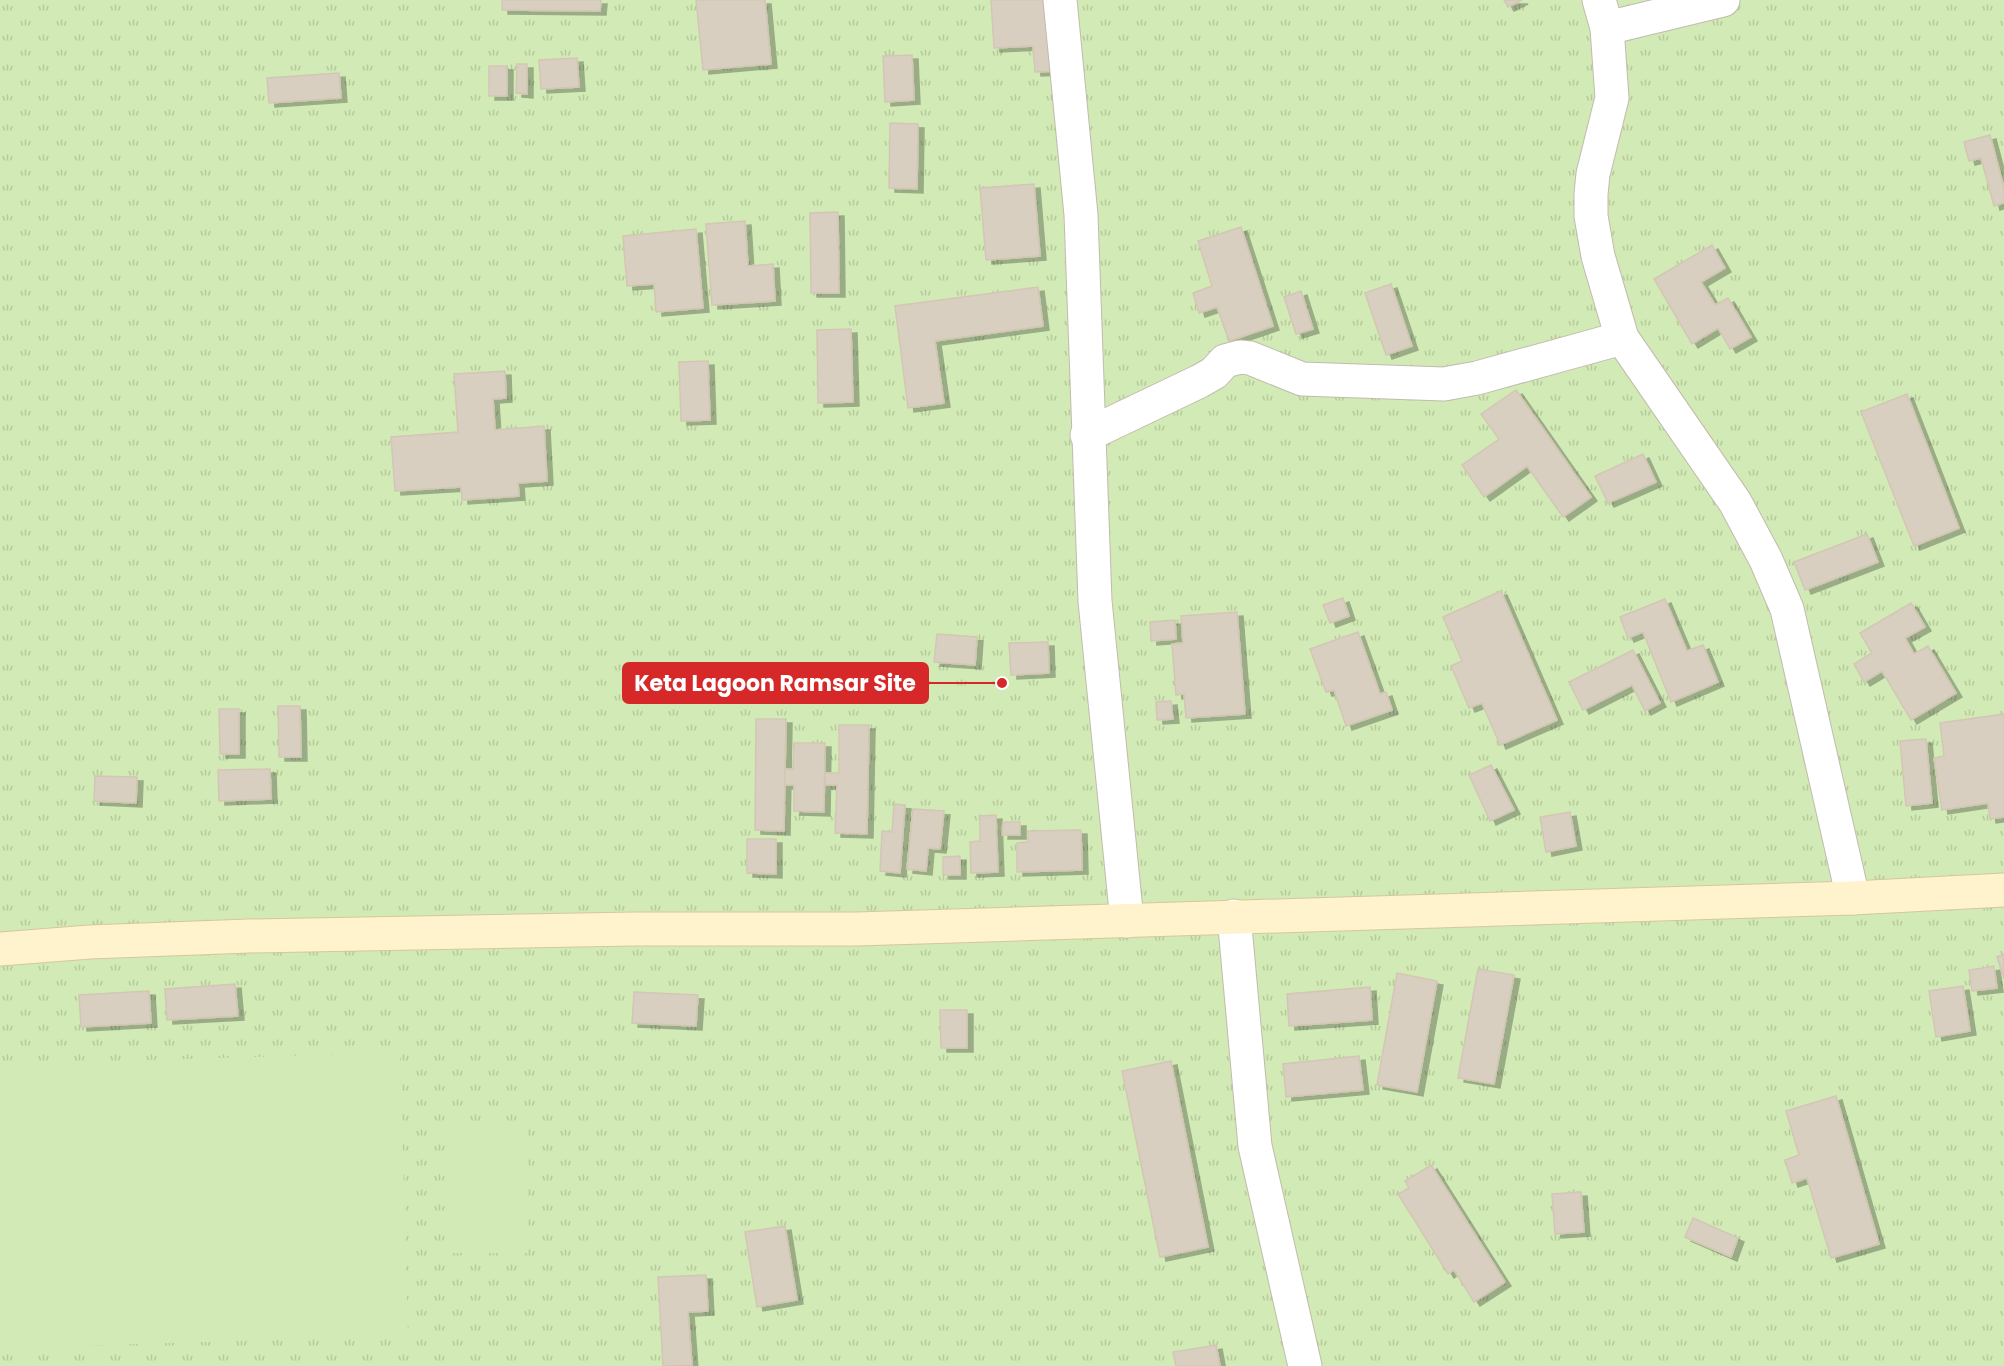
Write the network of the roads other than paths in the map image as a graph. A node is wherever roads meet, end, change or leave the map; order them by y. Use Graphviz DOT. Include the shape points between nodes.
graph roads {
  1 [pos="1060,0"];
  2 [pos="1723,0"];
  3 [pos="1603,14"];
  4 [pos="1622,338"];
  5 [pos="1087,435"];
  6 [pos="2004,890"];
  7 [pos="1853,898"];
  8 [pos="1234,916"];
  9 [pos="1127,921"];
  10 [pos="0,949"];
  11 [pos="1305,1366"];
  1 -- 5 [label="street" via="1081,215"];
  2 -- 3 [label="street"];
  3 -- 4 [label="street" via="1612,98 1593,174 1591,216 1598,256"];
  4 -- 5 [label="street" via="1444,384 1302,379 1240,357 1225,361 1200,381"];
  4 -- 7 [label="street" via="1735,502 1783,599 1801,662"];
  5 -- 9 [label="street" via="1095,601"];
  6 -- 7 [label="main road"];
  7 -- 8 [label="main road"];
  8 -- 9 [label="main road"];
  8 -- 11 [label="street" via="1255,1146"];
  9 -- 10 [label="main road" via="857,929 398,932 90,942"];
}
